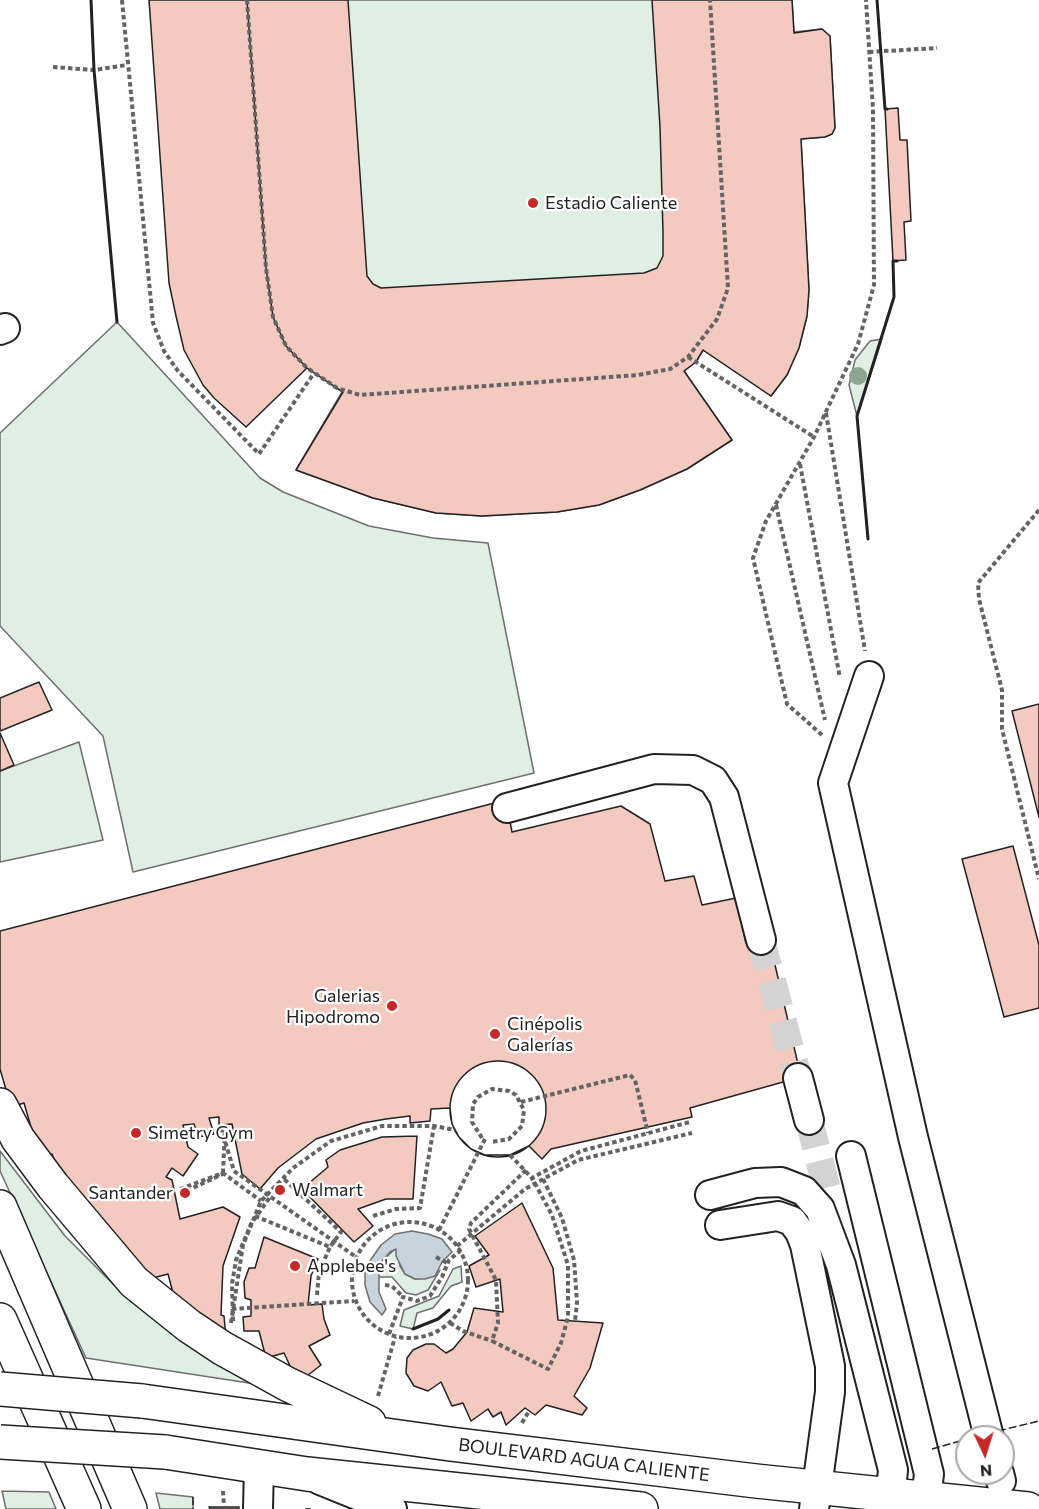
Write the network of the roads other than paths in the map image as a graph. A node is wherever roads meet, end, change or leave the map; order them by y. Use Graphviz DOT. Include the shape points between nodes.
graph roads {
  1 [pos="869,676"];
  2 [pos="507,808"];
  3 [pos="761,940"];
  4 [pos="798,1078"];
  5 [pos="0,1105"];
  6 [pos="809,1120"];
  7 [pos="851,1155"];
  8 [pos="710,1194"];
  9 [pos="828,1194"];
  10 [pos="0,1207"];
  11 [pos="720,1225"];
  12 [pos="841,1265"];
  13 [pos="0,1320"];
  14 [pos="0,1389"];
  15 [pos="986,1425"];
  16 [pos="401,1438"];
  17 [pos="0,1442"];
  18 [pos="259,1466"];
  19 [pos="307,1474"];
  20 [pos="815,1498"];
  21 [pos="926,1499"];
  22 [pos="351,1502"];
  23 [pos="890,1502"];
  24 [pos="256,1507"];
  25 [pos="623,1508"];
  26 [pos="84,1509"];
  27 [pos="130,1509"];
  28 [pos="390,1509"];
  29 [pos="1028,1509"];
  1 -- 15 [label="street" via="833,783 913,1137"];
  2 -- 3 [label="street" via="654,770 693,770 713,780 724,797"];
  4 -- 6 [label="street"];
  5 -- 16 [label="main road" via="18,1139 53,1186 134,1282 222,1348"];
  7 -- 21 [label="street" via="929,1474"];
  8 -- 12 [label="street" via="755,1183 781,1182 804,1191 820,1209"];
  9 -- 12 [label="street"];
  10 -- 27 [label="main road"];
  11 -- 20 [label="street" via="778,1216 792,1221 800,1232 830,1366"];
  12 -- 23 [label="street" via="893,1470"];
  13 -- 26 [label="main road"];
  14 -- 16 [label="main road, BOULEVARD AGUA CALIENTE, bridge" via="142,1401"];
  16 -- 20 [label="main road, BOULEVARD AGUA CALIENTE"];
  17 -- 18 [label="main road, bridge" via="165,1452"];
  18 -- 19 [label="main road"];
  18 -- 24 [label="street"];
  19 -- 22 [label="street"];
  19 -- 25 [label="main road"];
  20 -- 23 [label="main road, BOULEVARD AGUA CALIENTE"];
  21 -- 23 [label="main road, BOULEVARD AGUA CALIENTE"];
  21 -- 29 [label="main road, BOULEVARD AGUA CALIENTE"];
  22 -- 28 [label="street"];
}
